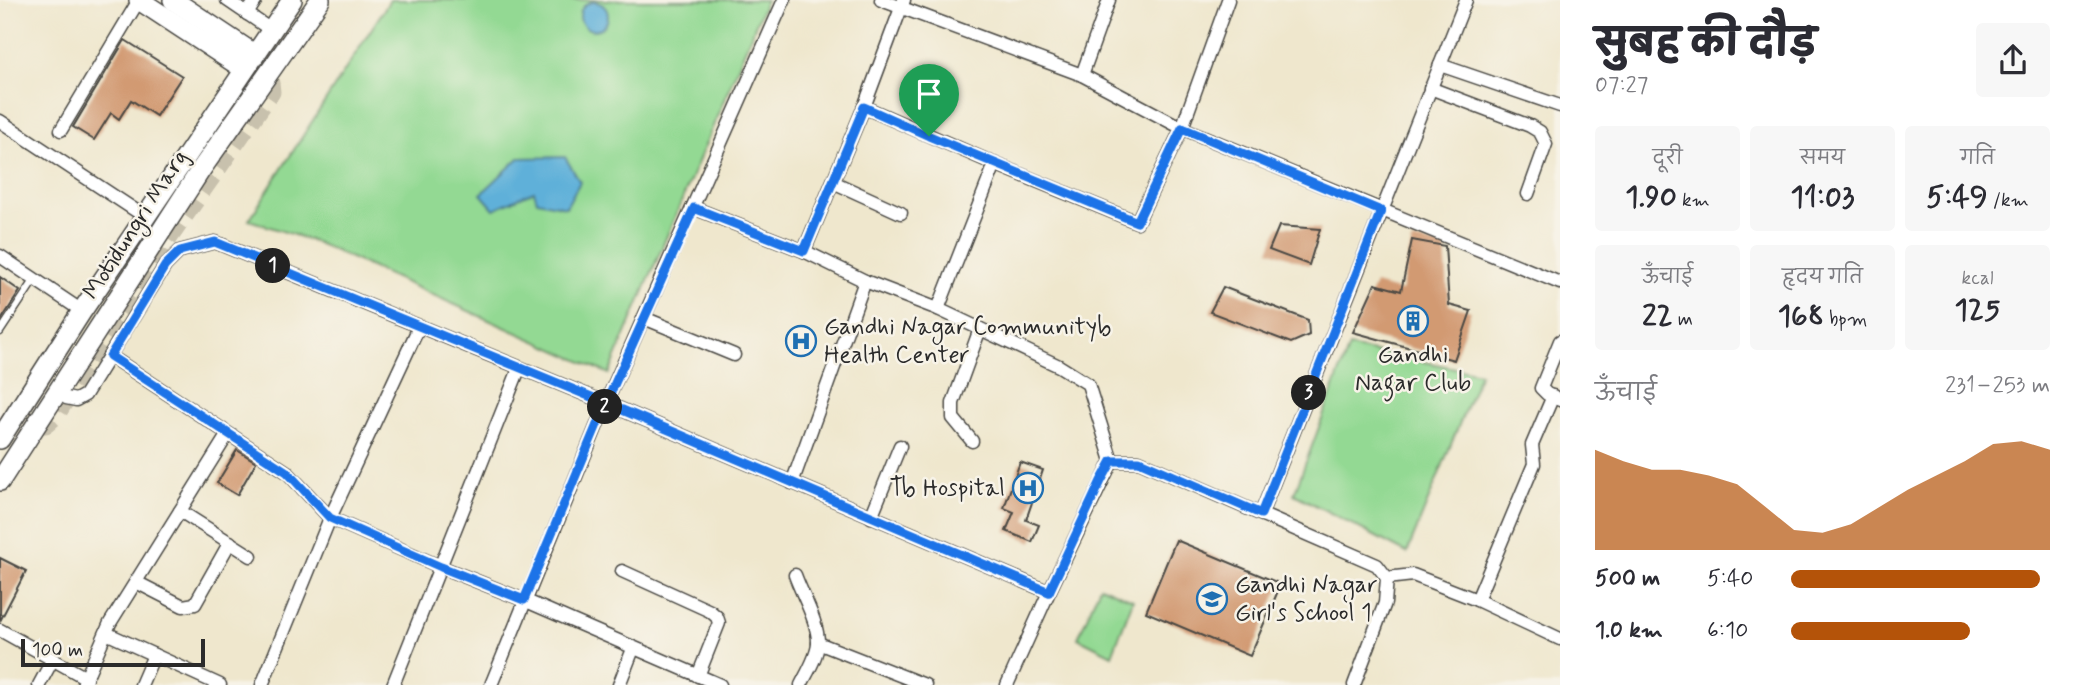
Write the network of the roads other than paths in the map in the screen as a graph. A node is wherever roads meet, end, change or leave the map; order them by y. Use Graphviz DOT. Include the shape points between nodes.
graph roads {
  1 [pos="139,0"];
  2 [pos="173,0"];
  3 [pos="227,0"];
  4 [pos="256,0"];
  5 [pos="292,0"];
  6 [pos="320,0"];
  7 [pos="784,0"];
  8 [pos="881,0"];
  9 [pos="1109,0"];
  10 [pos="1228,0"];
  11 [pos="1466,0"];
  12 [pos="902,4"];
  13 [pos="247,14"];
  14 [pos="271,30"];
  15 [pos="249,62"];
  16 [pos="1440,65"];
  17 [pos="1082,75"];
  18 [pos="1430,88"];
  19 [pos="1560,106"];
  20 [pos="864,107"];
  21 [pos="0,121"];
  22 [pos="1182,128"];
  23 [pos="61,130"];
  24 [pos="995,164"];
  25 [pos="833,182"];
  26 [pos="1528,194"];
  27 [pos="694,208"];
  28 [pos="1381,211"];
  29 [pos="901,212"];
  30 [pos="147,218"];
  31 [pos="804,251"];
  32 [pos="0,256"];
  33 [pos="35,279"];
  34 [pos="865,281"];
  35 [pos="1560,283"];
  36 [pos="938,309"];
  37 [pos="82,312"];
  38 [pos="644,318"];
  39 [pos="419,327"];
  40 [pos="980,330"];
  41 [pos="0,332"];
  42 [pos="1560,341"];
  43 [pos="734,355"];
  44 [pos="110,356"];
  45 [pos="519,369"];
  46 [pos="66,398"];
  47 [pos="1557,398"];
  48 [pos="606,403"];
  49 [pos="228,434"];
  50 [pos="0,439"];
  51 [pos="972,441"];
  52 [pos="900,446"];
  53 [pos="1112,461"];
  54 [pos="0,481"];
  55 [pos="792,483"];
  56 [pos="180,511"];
  57 [pos="1261,514"];
  58 [pos="871,517"];
  59 [pos="330,518"];
  60 [pos="230,542"];
  61 [pos="251,556"];
  62 [pos="441,567"];
  63 [pos="622,571"];
  64 [pos="795,575"];
  65 [pos="1387,578"];
  66 [pos="136,582"];
  67 [pos="1049,592"];
  68 [pos="524,600"];
  69 [pos="1477,600"];
  70 [pos="0,630"];
  71 [pos="106,633"];
  72 [pos="1560,639"];
  73 [pos="818,643"];
  74 [pos="634,649"];
  75 [pos="154,655"];
  76 [pos="53,660"];
  77 [pos="698,676"];
  78 [pos="84,681"];
  79 [pos="39,685"];
  80 [pos="141,685"];
  81 [pos="220,685"];
  82 [pos="262,685"];
  83 [pos="393,685"];
  84 [pos="491,685"];
  85 [pos="619,685"];
  86 [pos="720,685"];
  87 [pos="801,685"];
  88 [pos="925,685"];
  89 [pos="1007,685"];
  90 [pos="1354,685"];
  1 -- 15 [label="main road"];
  1 -- 23 [label="street"];
  2 -- 15 [label="main road"];
  3 -- 13 [label="street"];
  4 -- 13 [label="street"];
  5 -- 14 [label="main road"];
  6 -- 54 [label="main road, Motidungri Marg" via="200,171"];
  7 -- 27 [label="street"];
  8 -- 12 [label="street"];
  9 -- 17 [label="street"];
  10 -- 22 [label="street"];
  11 -- 16 [label="street"];
  12 -- 17 [label="street"];
  12 -- 20 [label="street"];
  13 -- 14 [label="street"];
  14 -- 15 [label="main road"];
  15 -- 30 [label="main road"];
  16 -- 18 [label="street"];
  16 -- 19 [label="street"];
  17 -- 22 [label="street"];
  18 -- 26 [label="street" via="1540,132 1546,144"];
  18 -- 28 [label="street"];
  20 -- 24 [label="street"];
  20 -- 25 [label="street"];
  21 -- 30 [label="street"];
  22 -- 24 [label="street" via="1137,222"];
  22 -- 28 [label="street"];
  24 -- 36 [label="street"];
  25 -- 29 [label="street"];
  25 -- 31 [label="street"];
  27 -- 31 [label="street"];
  27 -- 38 [label="street"];
  28 -- 35 [label="street"];
  28 -- 57 [label="street"];
  30 -- 37 [label="main road"];
  31 -- 34 [label="street"];
  32 -- 33 [label="street"];
  33 -- 37 [label="street"];
  33 -- 41 [label="lane"];
  34 -- 36 [label="street"];
  34 -- 55 [label="street"];
  36 -- 40 [label="street"];
  37 -- 50 [label="main road"];
  38 -- 43 [label="street"];
  38 -- 48 [label="street"];
  39 -- 44 [label="street" via="215,242 180,251 165,266"];
  39 -- 45 [label="street"];
  39 -- 59 [label="street"];
  40 -- 51 [label="street" via="953,402 953,418"];
  40 -- 53 [label="street" via="1088,384"];
  42 -- 47 [label="street" via="1541,388"];
  44 -- 46 [label="street" via="85,395 76,400"];
  44 -- 49 [label="street"];
  45 -- 48 [label="street"];
  45 -- 62 [label="street"];
  47 -- 69 [label="street" via="1532,445 1534,464"];
  48 -- 55 [label="street"];
  48 -- 68 [label="street"];
  49 -- 56 [label="street"];
  49 -- 59 [label="street" via="287,472"];
  52 -- 58 [label="street"];
  53 -- 57 [label="street" via="1139,461"];
  53 -- 67 [label="street"];
  55 -- 58 [label="street"];
  56 -- 60 [label="street"];
  56 -- 66 [label="street"];
  57 -- 65 [label="street" via="1377,565"];
  58 -- 67 [label="street"];
  59 -- 62 [label="street"];
  59 -- 82 [label="street"];
  60 -- 61 [label="street"];
  60 -- 66 [label="street" via="195,604 183,606"];
  62 -- 68 [label="street"];
  62 -- 83 [label="street"];
  63 -- 77 [label="street" via="717,617 719,623"];
  64 -- 73 [label="street" via="815,623"];
  65 -- 69 [label="street" via="1413,575"];
  65 -- 90 [label="street" via="1385,603"];
  66 -- 71 [label="street"];
  67 -- 89 [label="street"];
  68 -- 74 [label="street"];
  68 -- 84 [label="street"];
  69 -- 72 [label="street"];
  70 -- 76 [label="street"];
  71 -- 75 [label="street"];
  71 -- 78 [label="street"];
  73 -- 87 [label="street"];
  73 -- 88 [label="street"];
  74 -- 77 [label="street"];
  74 -- 85 [label="street"];
  75 -- 80 [label="street"];
  75 -- 81 [label="street"];
  76 -- 78 [label="street"];
  76 -- 79 [label="street"];
  77 -- 86 [label="street"];
}
